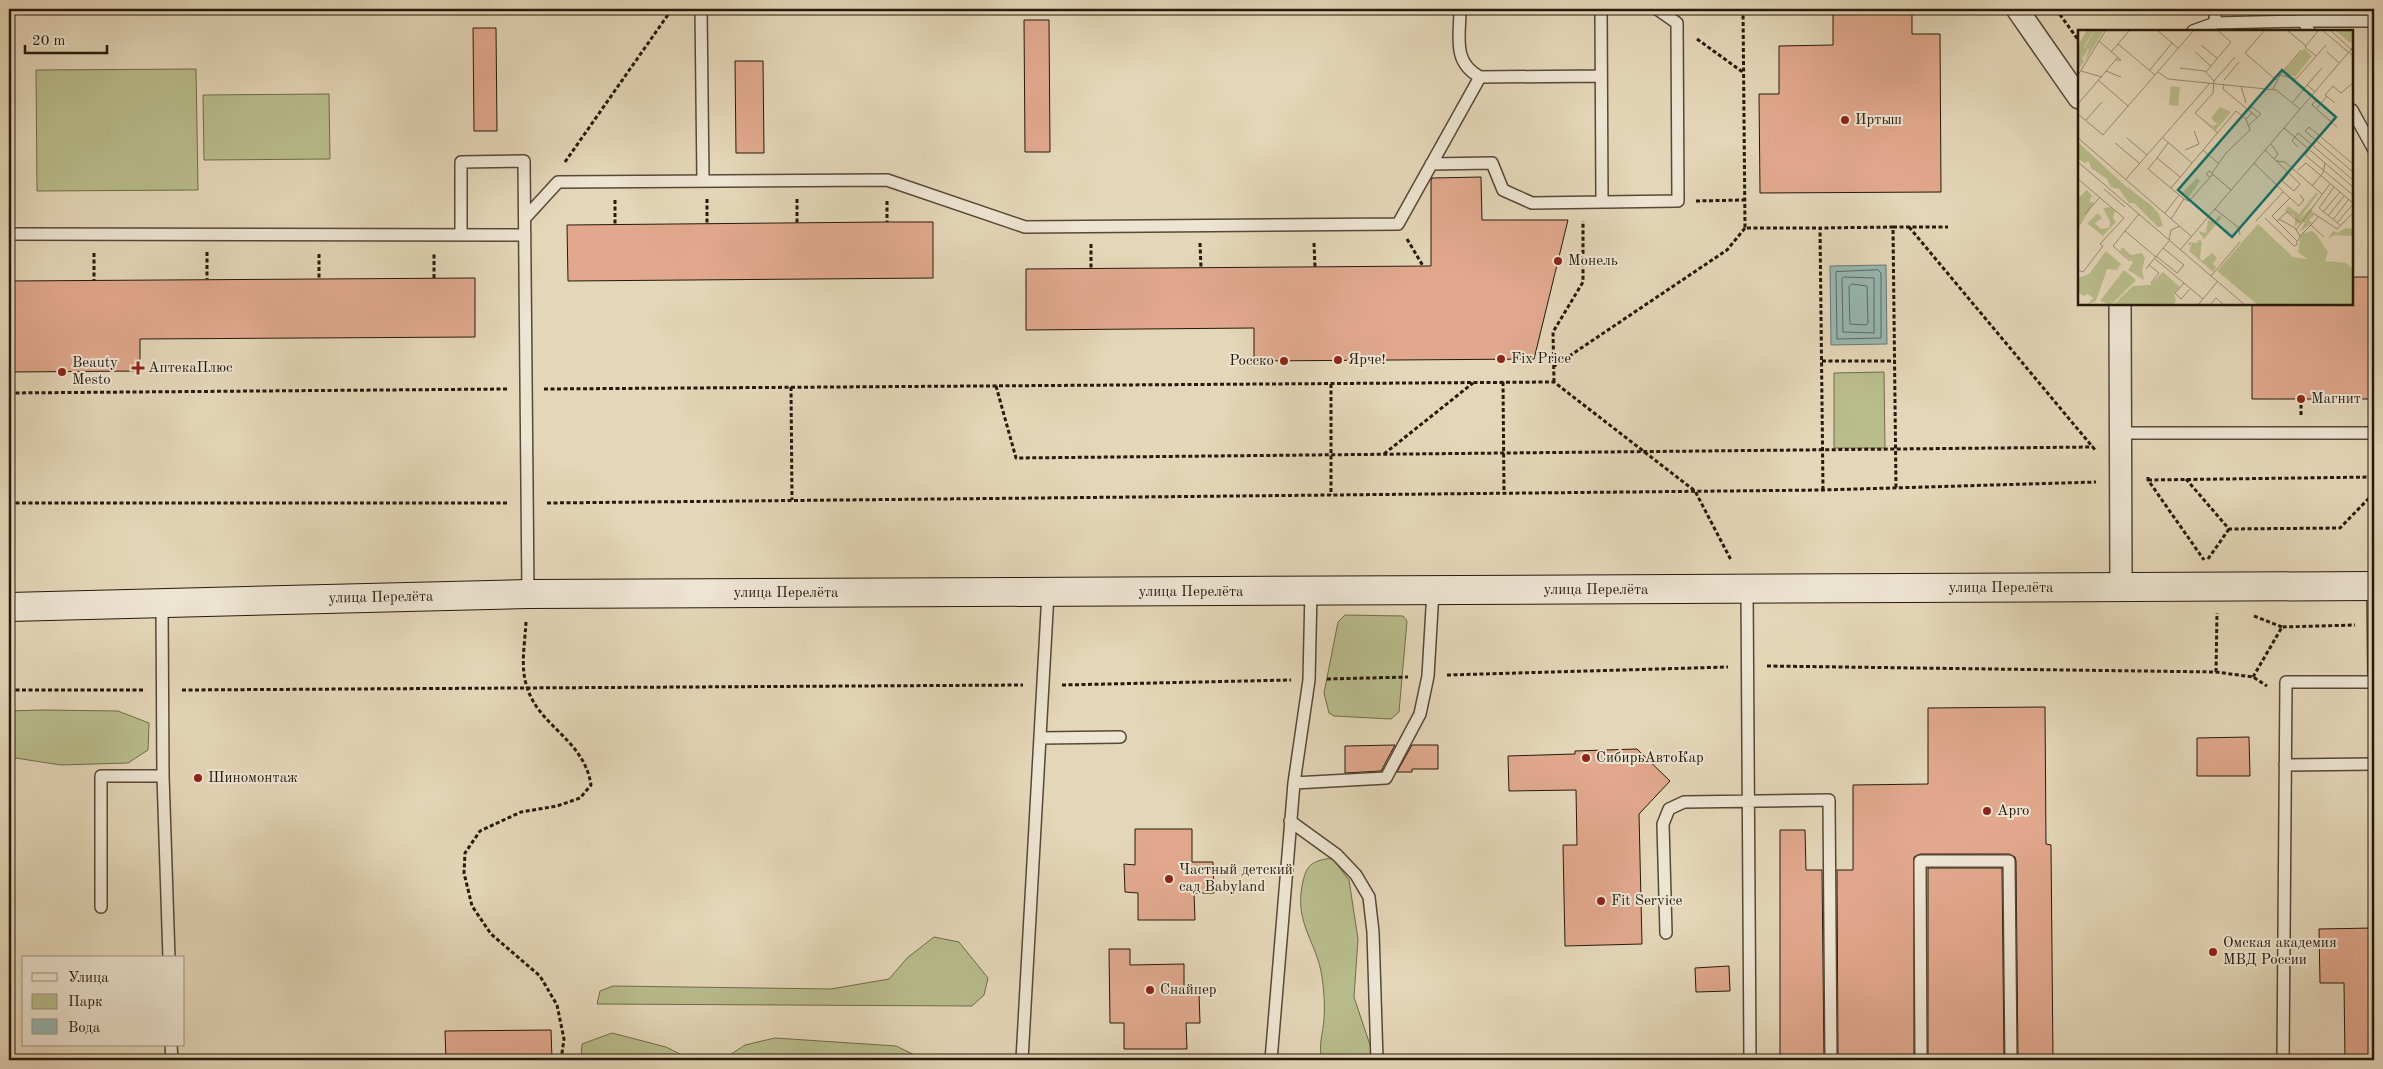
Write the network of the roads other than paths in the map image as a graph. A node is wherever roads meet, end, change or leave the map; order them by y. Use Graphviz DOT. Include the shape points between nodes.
graph roads {
  1 [pos="701,9"];
  2 [pos="1460,9"];
  3 [pos="1601,9"];
  4 [pos="1657,9"];
  5 [pos="2016,9"];
  6 [pos="2215,9"];
  7 [pos="2322,9"];
  8 [pos="2303,21"];
  9 [pos="2322,21"];
  10 [pos="2374,21"];
  11 [pos="2215,24"];
  12 [pos="2196,30"];
  13 [pos="2308,30"];
  14 [pos="1601,76"];
  15 [pos="1480,77"];
  16 [pos="2076,87"];
  17 [pos="2353,112"];
  18 [pos="2374,150"];
  19 [pos="1432,164"];
  20 [pos="703,181"];
  21 [pos="1602,201"];
  22 [pos="524,218"];
  23 [pos="9,234"];
  24 [pos="462,235"];
  25 [pos="524,235"];
  26 [pos="2120,305"];
  27 [pos="2121,433"];
  28 [pos="2374,433"];
  29 [pos="2374,586"];
  30 [pos="2121,588"];
  31 [pos="1747,589"];
  32 [pos="1311,591"];
  33 [pos="1433,591"];
  34 [pos="1048,593"];
  35 [pos="528,594"];
  36 [pos="162,603"];
  37 [pos="9,607"];
  38 [pos="2374,625"];
  39 [pos="1040,738"];
  40 [pos="1120,738"];
  41 [pos="2374,764"];
  42 [pos="2286,765"];
  43 [pos="163,776"];
  44 [pos="1294,783"];
  45 [pos="1748,801"];
  46 [pos="1290,821"];
  47 [pos="101,907"];
  48 [pos="1666,933"];
  49 [pos="169,956"];
  50 [pos="171,1046"];
  51 [pos="172,1060"];
  52 [pos="1022,1060"];
  53 [pos="1271,1060"];
  54 [pos="1377,1060"];
  55 [pos="1750,1060"];
  56 [pos="1831,1060"];
  57 [pos="1921,1060"];
  58 [pos="2011,1060"];
  59 [pos="2283,1060"];
  1 -- 20 [label="lane"];
  2 -- 15 [label="lane" via="1460,58 1467,70"];
  3 -- 14 [label="lane"];
  4 -- 21 [label="lane" via="1677,23 1678,201"];
  5 -- 16 [label="street"];
  6 -- 11 [label="lane"];
  7 -- 9 [label="lane"];
  8 -- 9 [label="lane"];
  8 -- 11 [label="lane"];
  8 -- 13 [label="lane"];
  9 -- 10 [label="lane"];
  11 -- 12 [label="lane"];
  14 -- 15 [label="lane"];
  14 -- 21 [label="lane"];
  15 -- 19 [label="lane"];
  17 -- 18 [label="lane"];
  19 -- 20 [label="lane" via="1398,224 1025,227 887,180"];
  19 -- 21 [label="lane" via="1492,163 1503,190 1532,203"];
  20 -- 22 [label="lane" via="558,182"];
  22 -- 24 [label="lane" via="524,161 461,162"];
  22 -- 25 [label="lane"];
  23 -- 24 [label="lane"];
  24 -- 25 [label="lane"];
  25 -- 35 [label="lane"];
  26 -- 27 [label="street"];
  27 -- 28 [label="lane"];
  27 -- 30 [label="street"];
  29 -- 30 [label="main road, улица Перелёта"];
  29 -- 38 [label="lane"];
  30 -- 31 [label="main road, улица Перелёта"];
  31 -- 33 [label="main road, улица Перелёта"];
  31 -- 45 [label="lane"];
  32 -- 33 [label="main road, улица Перелёта"];
  32 -- 34 [label="main road, улица Перелёта"];
  32 -- 44 [label="lane" via="1309,680"];
  33 -- 44 [label="lane" via="1428,676 1420,714 1386,778"];
  34 -- 35 [label="main road, улица Перелёта"];
  34 -- 39 [label="lane"];
  35 -- 36 [label="main road, улица Перелёта"];
  36 -- 37 [label="main road, улица Перелёта"];
  36 -- 43 [label="lane"];
  38 -- 42 [label="lane" via="2374,682 2286,682"];
  39 -- 40 [label="lane"];
  39 -- 52 [label="lane"];
  41 -- 42 [label="lane"];
  42 -- 59 [label="lane"];
  43 -- 47 [label="lane" via="101,776"];
  43 -- 49 [label="lane"];
  44 -- 46 [label="lane"];
  45 -- 48 [label="lane" via="1684,802 1669,809 1665,816"];
  45 -- 55 [label="lane"];
  45 -- 56 [label="lane" via="1830,800"];
  46 -- 53 [label="lane"];
  46 -- 54 [label="lane" via="1337,855 1356,875 1369,897"];
  50 -- 51 [label="lane"];
  57 -- 58 [label="lane" via="1920,861 2009,861"];
}
